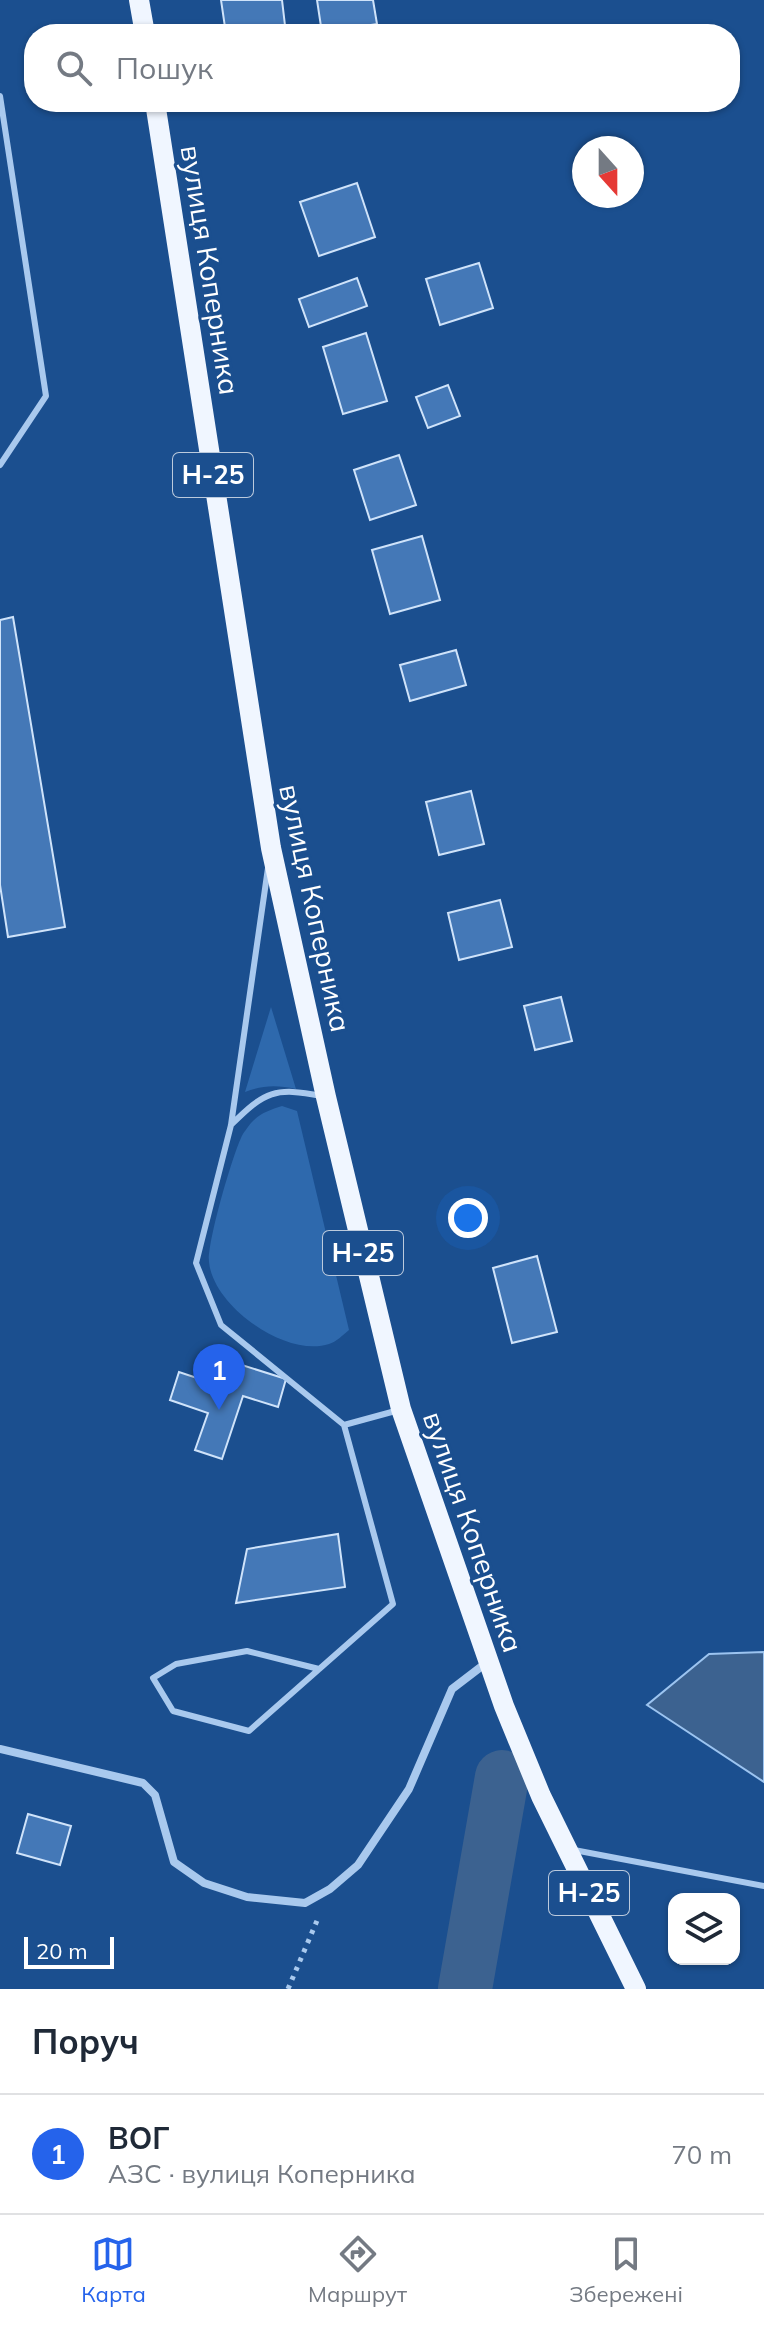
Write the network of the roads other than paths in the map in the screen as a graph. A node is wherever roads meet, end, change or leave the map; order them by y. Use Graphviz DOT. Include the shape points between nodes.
graph roads {
  1 [pos="139,0"];
  2 [pos="143,24"];
  3 [pos="0,96"];
  4 [pos="157,112"];
  5 [pos="0,465"];
  6 [pos="271,848"];
  7 [pos="326,1097"];
  8 [pos="231,1125"];
  9 [pos="401,1409"];
  10 [pos="344,1425"];
  11 [pos="488,1662"];
  12 [pos="319,1669"];
  13 [pos="0,1749"];
  14 [pos="567,1849"];
  15 [pos="764,1886"];
  16 [pos="636,1989"];
  1 -- 2 [label="main road"];
  3 -- 5 [label="lane" via="46,396"];
  4 -- 6 [label="main road, вулиця Коперника / Н-25"];
  6 -- 7 [label="main road, вулиця Коперника / Н-25"];
  6 -- 8 [label="lane"];
  7 -- 8 [label="lane" via="288,1089 255,1101"];
  7 -- 9 [label="main road, вулиця Коперника / Н-25"];
  8 -- 10 [label="lane" via="196,1263 221,1325"];
  9 -- 10 [label="lane"];
  9 -- 11 [label="main road, вулиця Коперника / Н-25"];
  10 -- 12 [label="lane" via="393,1604"];
  11 -- 13 [label="street" via="452,1689 409,1789 358,1865 305,1903 247,1897 204,1883 174,1862 155,1795 143,1783"];
  11 -- 14 [label="main road, вулиця Коперника / Н-25"];
  12 -- 12 [label="lane" via="249,1731 173,1711 153,1678 176,1664 247,1651"];
  14 -- 15 [label="lane"];
  14 -- 16 [label="main road, Н-25"];
}
